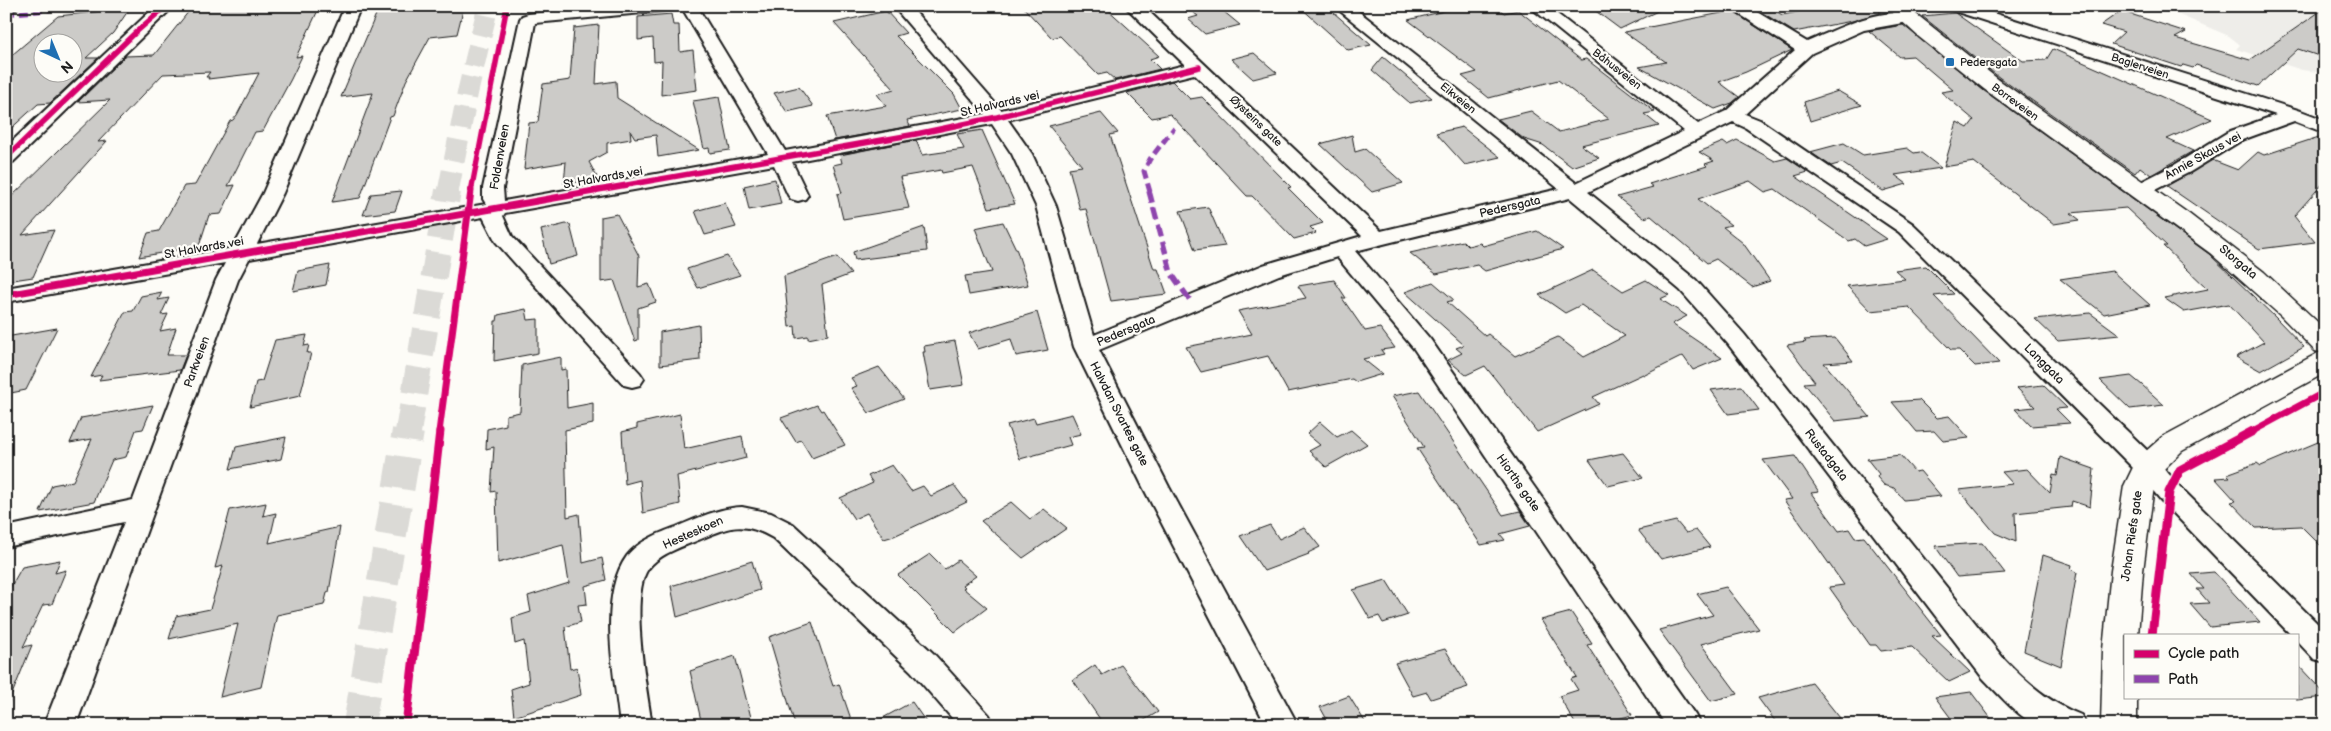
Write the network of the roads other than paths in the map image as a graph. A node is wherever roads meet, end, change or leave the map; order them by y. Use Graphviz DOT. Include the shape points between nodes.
graph roads {
  1 [pos="166,6"];
  2 [pos="353,6"];
  3 [pos="664,6"];
  4 [pos="689,6"];
  5 [pos="901,6"];
  6 [pos="1133,6"];
  7 [pos="1342,6"];
  8 [pos="1537,6"];
  9 [pos="1735,6"];
  10 [pos="1954,6"];
  11 [pos="1901,12"];
  12 [pos="529,13"];
  13 [pos="1806,49"];
  14 [pos="1199,67"];
  15 [pos="1733,115"];
  16 [pos="2294,115"];
  17 [pos="997,117"];
  18 [pos="2325,127"];
  19 [pos="1696,132"];
  20 [pos="6,158"];
  21 [pos="781,160"];
  22 [pos="2142,189"];
  23 [pos="1574,191"];
  24 [pos="798,195"];
  25 [pos="498,207"];
  26 [pos="1377,238"];
  27 [pos="1342,249"];
  28 [pos="241,253"];
  29 [pos="6,296"];
  30 [pos="2325,345"];
  31 [pos="1086,347"];
  32 [pos="2325,360"];
  33 [pos="632,379"];
  34 [pos="2148,467"];
  35 [pos="143,508"];
  36 [pos="6,537"];
  37 [pos="2325,650"];
  38 [pos="60,725"];
  39 [pos="636,725"];
  40 [pos="978,725"];
  41 [pos="1282,725"];
  42 [pos="1684,725"];
  43 [pos="2070,725"];
  44 [pos="2119,725"];
  1 -- 20 [label="street"];
  2 -- 28 [label="street, Parkveien" via="273,193"];
  3 -- 12 [label="street, Foldenveien"];
  4 -- 21 [label="street"];
  5 -- 17 [label="street, Halvdan Svartes gate"];
  6 -- 14 [label="street, Øysteins gate"];
  7 -- 23 [label="street, Eikveien"];
  8 -- 19 [label="street, Båhusveien"];
  9 -- 13 [label="street"];
  10 -- 16 [label="street, Baglerveien"];
  11 -- 13 [label="street, Pedersgata" via="1858,26"];
  11 -- 22 [label="main road, Borreveien" via="2019,105"];
  12 -- 25 [label="street, Foldenveien" via="492,188"];
  13 -- 15 [label="street, Pedersgata"];
  14 -- 17 [label="street, St Halvards vei"];
  14 -- 26 [label="street, Øysteins gate"];
  15 -- 19 [label="street, Pedersgata"];
  15 -- 34 [label="street, Langgata" via="1753,124 1906,228"];
  16 -- 18 [label="street, Baglerveien"];
  16 -- 22 [label="street, Annie Skaus vei" via="2235,136"];
  17 -- 21 [label="street, St Halvards vei"];
  17 -- 31 [label="street, Halvdan Svartes gate" via="1022,154 1046,206"];
  19 -- 23 [label="street, Pedersgata"];
  21 -- 24 [label="street"];
  21 -- 25 [label="street, St Halvards vei"];
  22 -- 30 [label="main road, Storgata" via="2251,272"];
  23 -- 26 [label="street, Pedersgata"];
  23 -- 43 [label="street, Rustadgata" via="1688,285 1736,339 1993,668 2035,708"];
  25 -- 28 [label="street, St Halvards vei"];
  25 -- 33 [label="street, Foldenveien" via="493,216 503,238"];
  26 -- 27 [label="street, Pedersgata"];
  27 -- 31 [label="street, Pedersgata" via="1271,270"];
  27 -- 42 [label="street, Hiorths gate" via="1422,344"];
  28 -- 29 [label="street, St Halvards vei"];
  28 -- 35 [label="street, Parkveien" via="227,280"];
  31 -- 41 [label="street, Halvdan Svartes gate"];
  32 -- 34 [label="main road, Johan Riefs gate" via="2172,444"];
  34 -- 37 [label="street, Langgata"];
  34 -- 44 [label="main road, Johan Riefs gate" via="2139,486 2129,553 2120,650"];
  35 -- 36 [label="street"];
  35 -- 38 [label="street, Parkveien"];
  39 -- 40 [label="street, Hesteskoen" via="625,628 630,573 638,562 659,547 706,525 730,517 753,516 783,531 922,662"];
}
